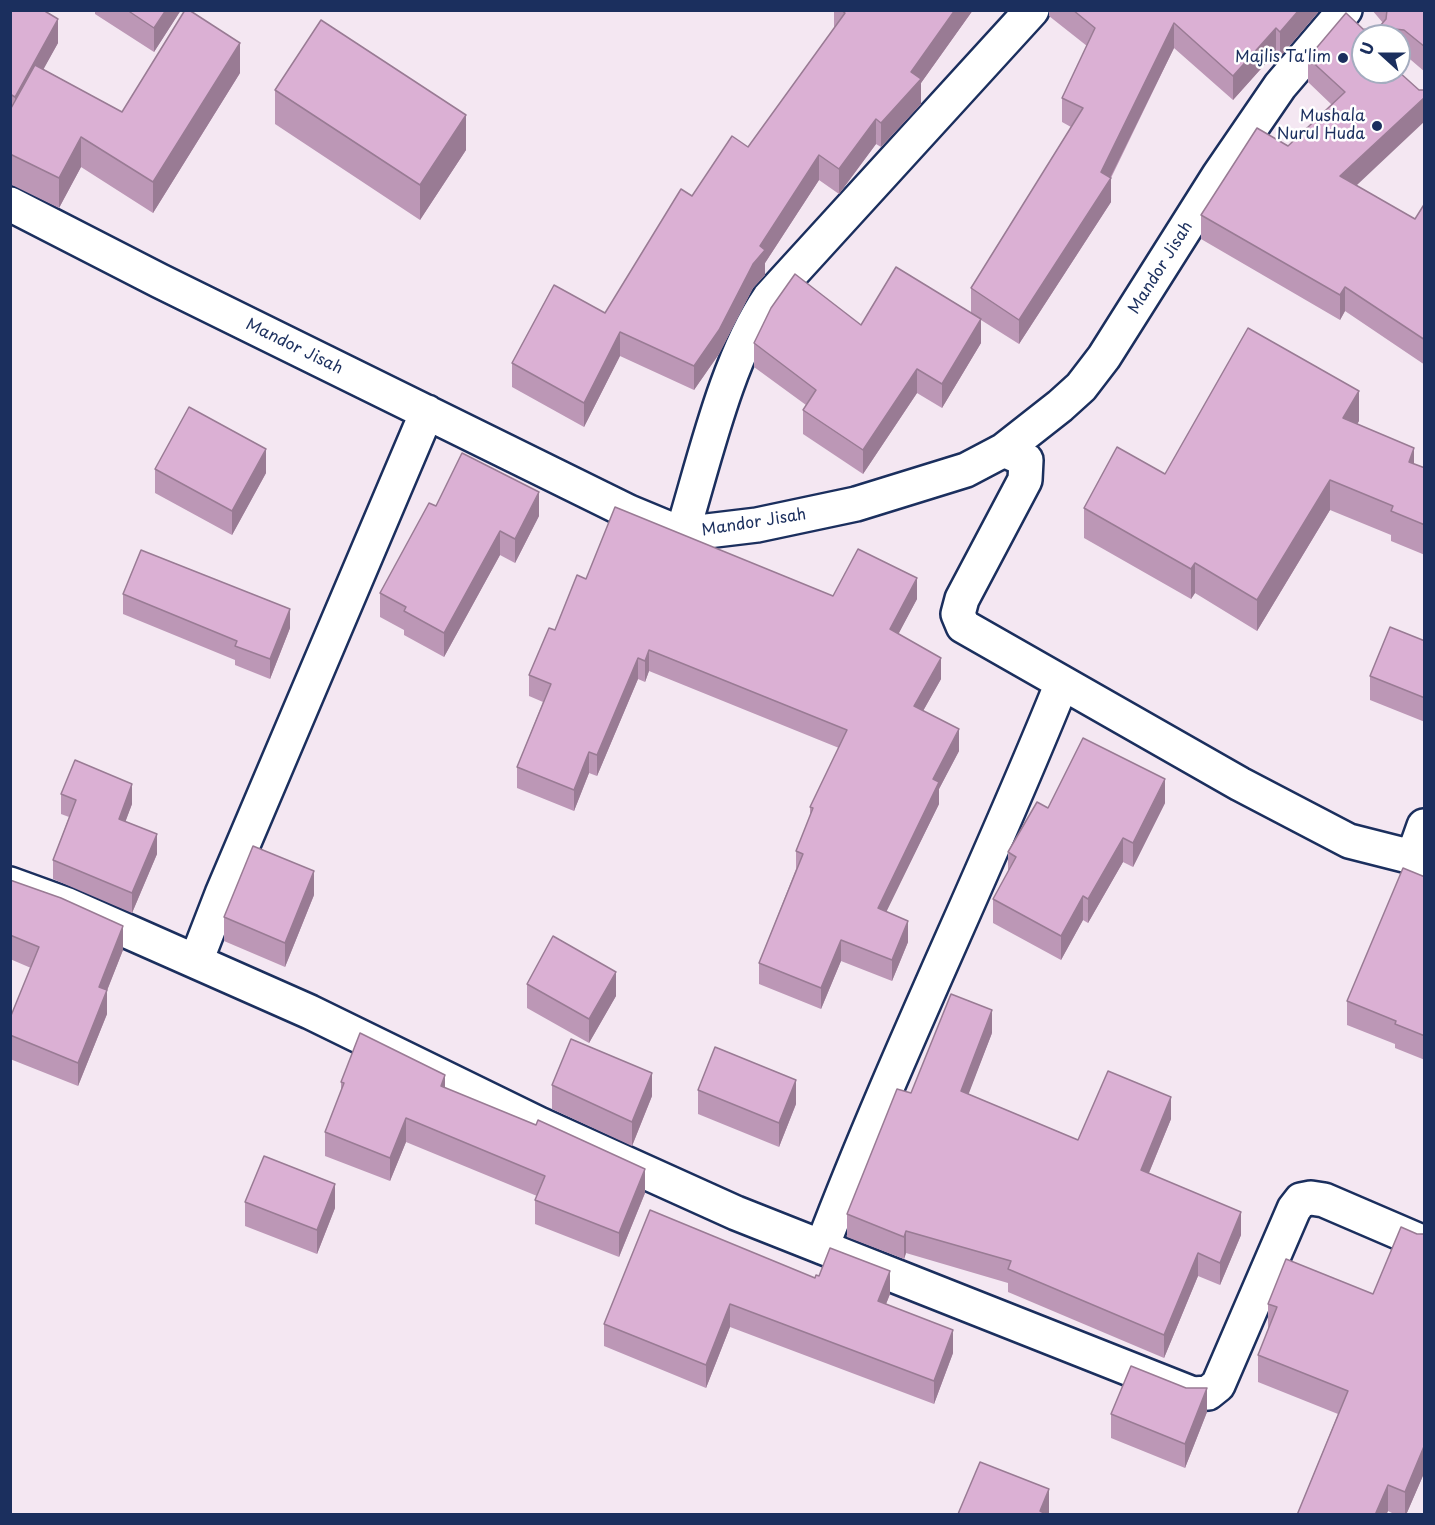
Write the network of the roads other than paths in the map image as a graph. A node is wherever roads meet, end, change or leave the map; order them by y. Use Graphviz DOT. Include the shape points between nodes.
graph roads {
  1 [pos="1032,10"];
  2 [pos="1346,10"];
  3 [pos="1358,24"];
  4 [pos="10,204"];
  5 [pos="426,412"];
  6 [pos="1004,450"];
  7 [pos="682,534"];
  8 [pos="1062,683"];
  9 [pos="1425,826"];
  10 [pos="1419,858"];
  11 [pos="10,884"];
  12 [pos="196,961"];
  13 [pos="1425,1243"];
  14 [pos="822,1247"];
  1 -- 7 [label="street" via="764,305 740,354"];
  2 -- 3 [label="street"];
  2 -- 6 [label="street, Mandor Jisah" via="1280,86 1098,364 1060,406"];
  4 -- 5 [label="street, Mandor Jisah"];
  5 -- 7 [label="street, Mandor Jisah"];
  5 -- 12 [label="street"];
  6 -- 7 [label="street, Mandor Jisah" via="966,470 856,504 757,525"];
  6 -- 8 [label="street" via="1026,460 1025,480 962,599 958,614 963,626"];
  8 -- 10 [label="street" via="1349,841"];
  8 -- 14 [label="street" via="867,1129"];
  9 -- 10 [label="street"];
  11 -- 12 [label="street"];
  12 -- 14 [label="street" via="539,1124 736,1213"];
  13 -- 14 [label="street" via="1324,1200 1301,1200 1218,1385 1201,1394"];
}
